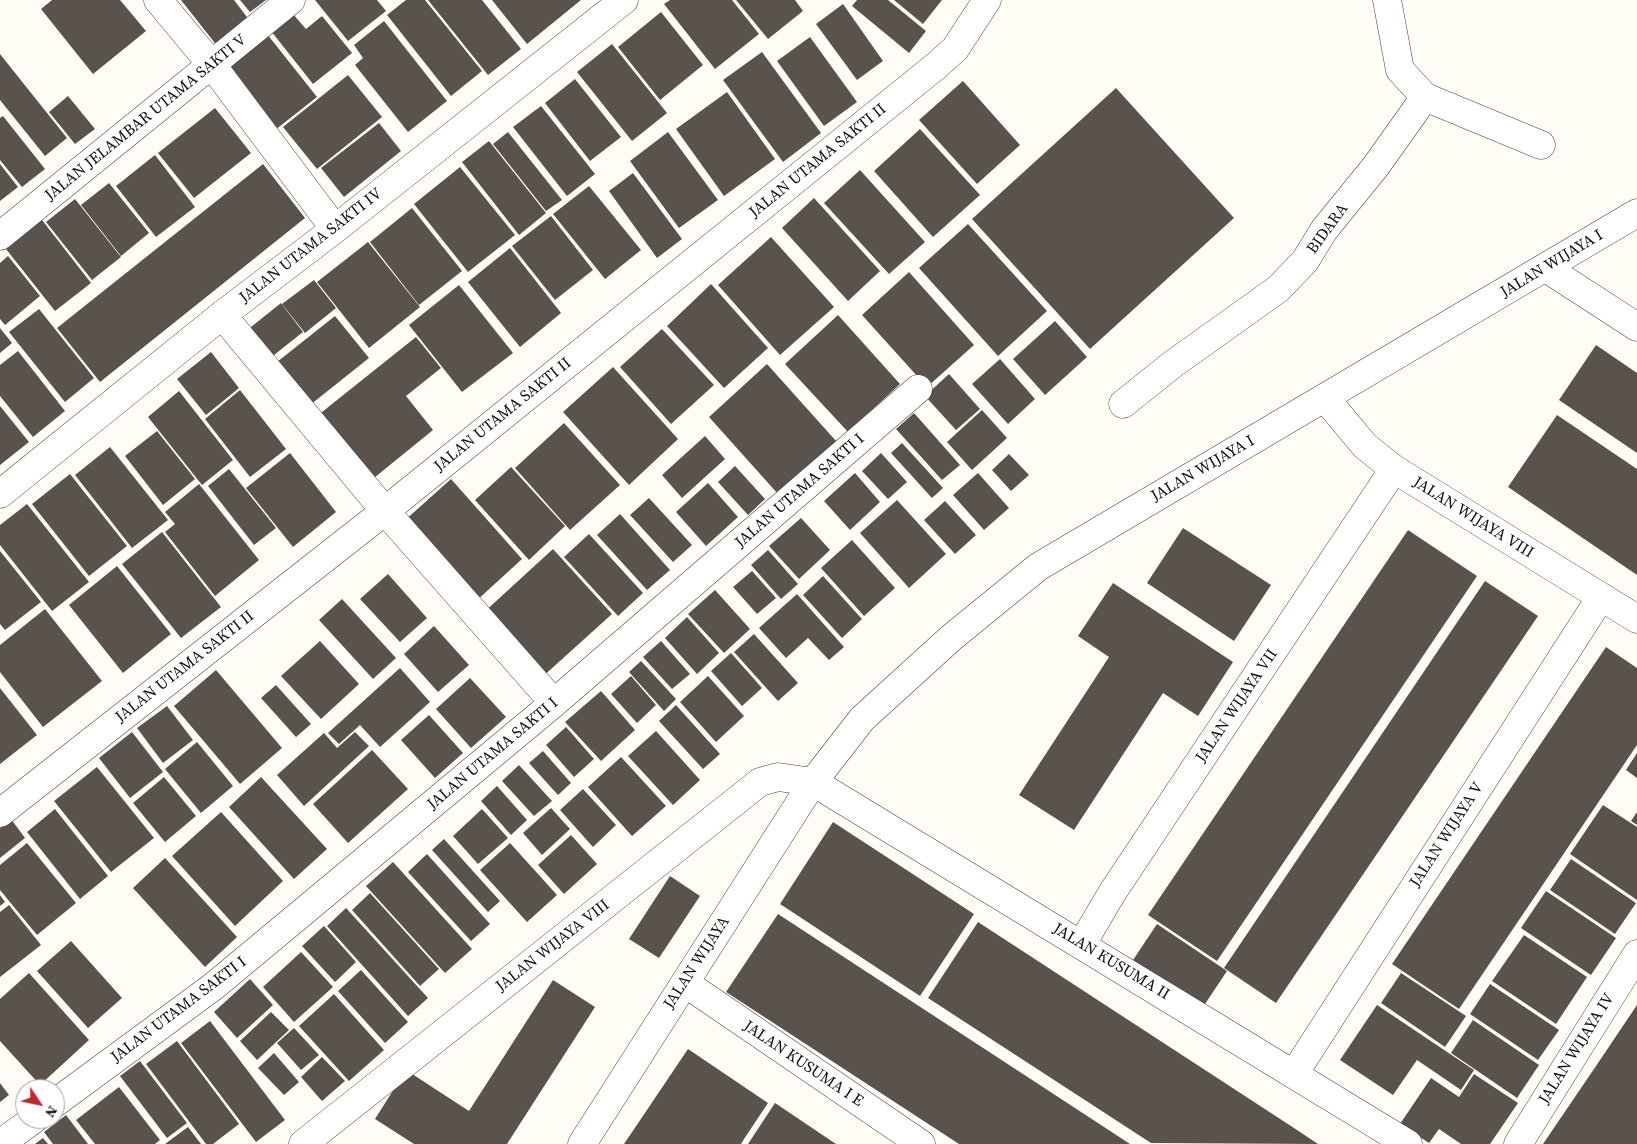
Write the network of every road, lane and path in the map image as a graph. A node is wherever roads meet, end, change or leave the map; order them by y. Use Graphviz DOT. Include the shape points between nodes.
graph roads {
  1 [pos="158,0"];
  2 [pos="291,0"];
  3 [pos="624,0"];
  4 [pos="987,0"];
  5 [pos="1387,0"];
  6 [pos="212,65"];
  7 [pos="1425,97"];
  8 [pos="1541,145"];
  9 [pos="1637,213"];
  10 [pos="335,229"];
  11 [pos="0,236"];
  12 [pos="1546,268"];
  13 [pos="222,315"];
  14 [pos="1637,327"];
  15 [pos="918,389"];
  16 [pos="1325,398"];
  17 [pos="1123,404"];
  18 [pos="1394,469"];
  19 [pos="0,494"];
  20 [pos="385,510"];
  21 [pos="1602,597"];
  22 [pos="1637,619"];
  23 [pos="554,703"];
  24 [pos="813,782"];
  25 [pos="0,813"];
  26 [pos="1082,944"];
  27 [pos="1637,954"];
  28 [pos="684,983"];
  29 [pos="1294,1074"];
  30 [pos="65,1096"];
  31 [pos="20,1129"];
  32 [pos="887,1135"];
  33 [pos="0,1144"];
  34 [pos="303,1144"];
  35 [pos="582,1144"];
  36 [pos="921,1144"];
  37 [pos="1408,1144"];
  38 [pos="1518,1144"];
  1 -- 6 [label="street"];
  2 -- 6 [label="street, JALAN JELAMBAR UTAMA SAKTI V"];
  3 -- 10 [label="street, JALAN UTAMA SAKTI IV"];
  4 -- 20 [label="street, JALAN UTAMA SAKTI II" via="955,49 936,66"];
  5 -- 7 [label="street" via="1400,70"];
  6 -- 10 [label="street"];
  6 -- 11 [label="street, JALAN JELAMBAR UTAMA SAKTI V"];
  7 -- 8 [label="street"];
  7 -- 17 [label="street, BIDARA" via="1376,166 1324,230 1305,261 1278,289"];
  9 -- 12 [label="street, JALAN WIJAYA I"];
  10 -- 13 [label="street, JALAN UTAMA SAKTI IV"];
  12 -- 14 [label="street"];
  12 -- 16 [label="street, JALAN WIJAYA I"];
  13 -- 19 [label="street, JALAN UTAMA SAKTI IV"];
  13 -- 20 [label="street"];
  15 -- 23 [label="street, JALAN UTAMA SAKTI I"];
  16 -- 18 [label="street, JALAN WIJAYA VIII" via="1365,446"];
  16 -- 24 [label="street, JALAN WIJAYA I" via="1038,567 950,638 862,719"];
  18 -- 21 [label="street, JALAN WIJAYA VIII"];
  18 -- 26 [label="street, JALAN WIJAYA VII" via="1112,893"];
  20 -- 23 [label="street"];
  20 -- 25 [label="street, JALAN UTAMA SAKTI II"];
  21 -- 22 [label="street, JALAN WIJAYA VIII"];
  21 -- 29 [label="street, JALAN WIJAYA V"];
  23 -- 30 [label="street, JALAN UTAMA SAKTI I" via="214,986"];
  24 -- 26 [label="street, JALAN KUSUMA II"];
  24 -- 28 [label="street, JALAN WIJAYA"];
  24 -- 34 [label="street, JALAN WIJAYA VIII" via="778,777 760,782"];
  26 -- 29 [label="street, JALAN KUSUMA II"];
  27 -- 38 [label="street, JALAN WIJAYA IV"];
  28 -- 32 [label="street, JALAN KUSUMA I E"];
  28 -- 35 [label="street, JALAN WIJAYA"];
  29 -- 37 [label="street, JALAN KUSUMA II"];
  31 -- 33 [label="street"];
  32 -- 36 [label="street, JALAN KUSUMA I E"];
}
